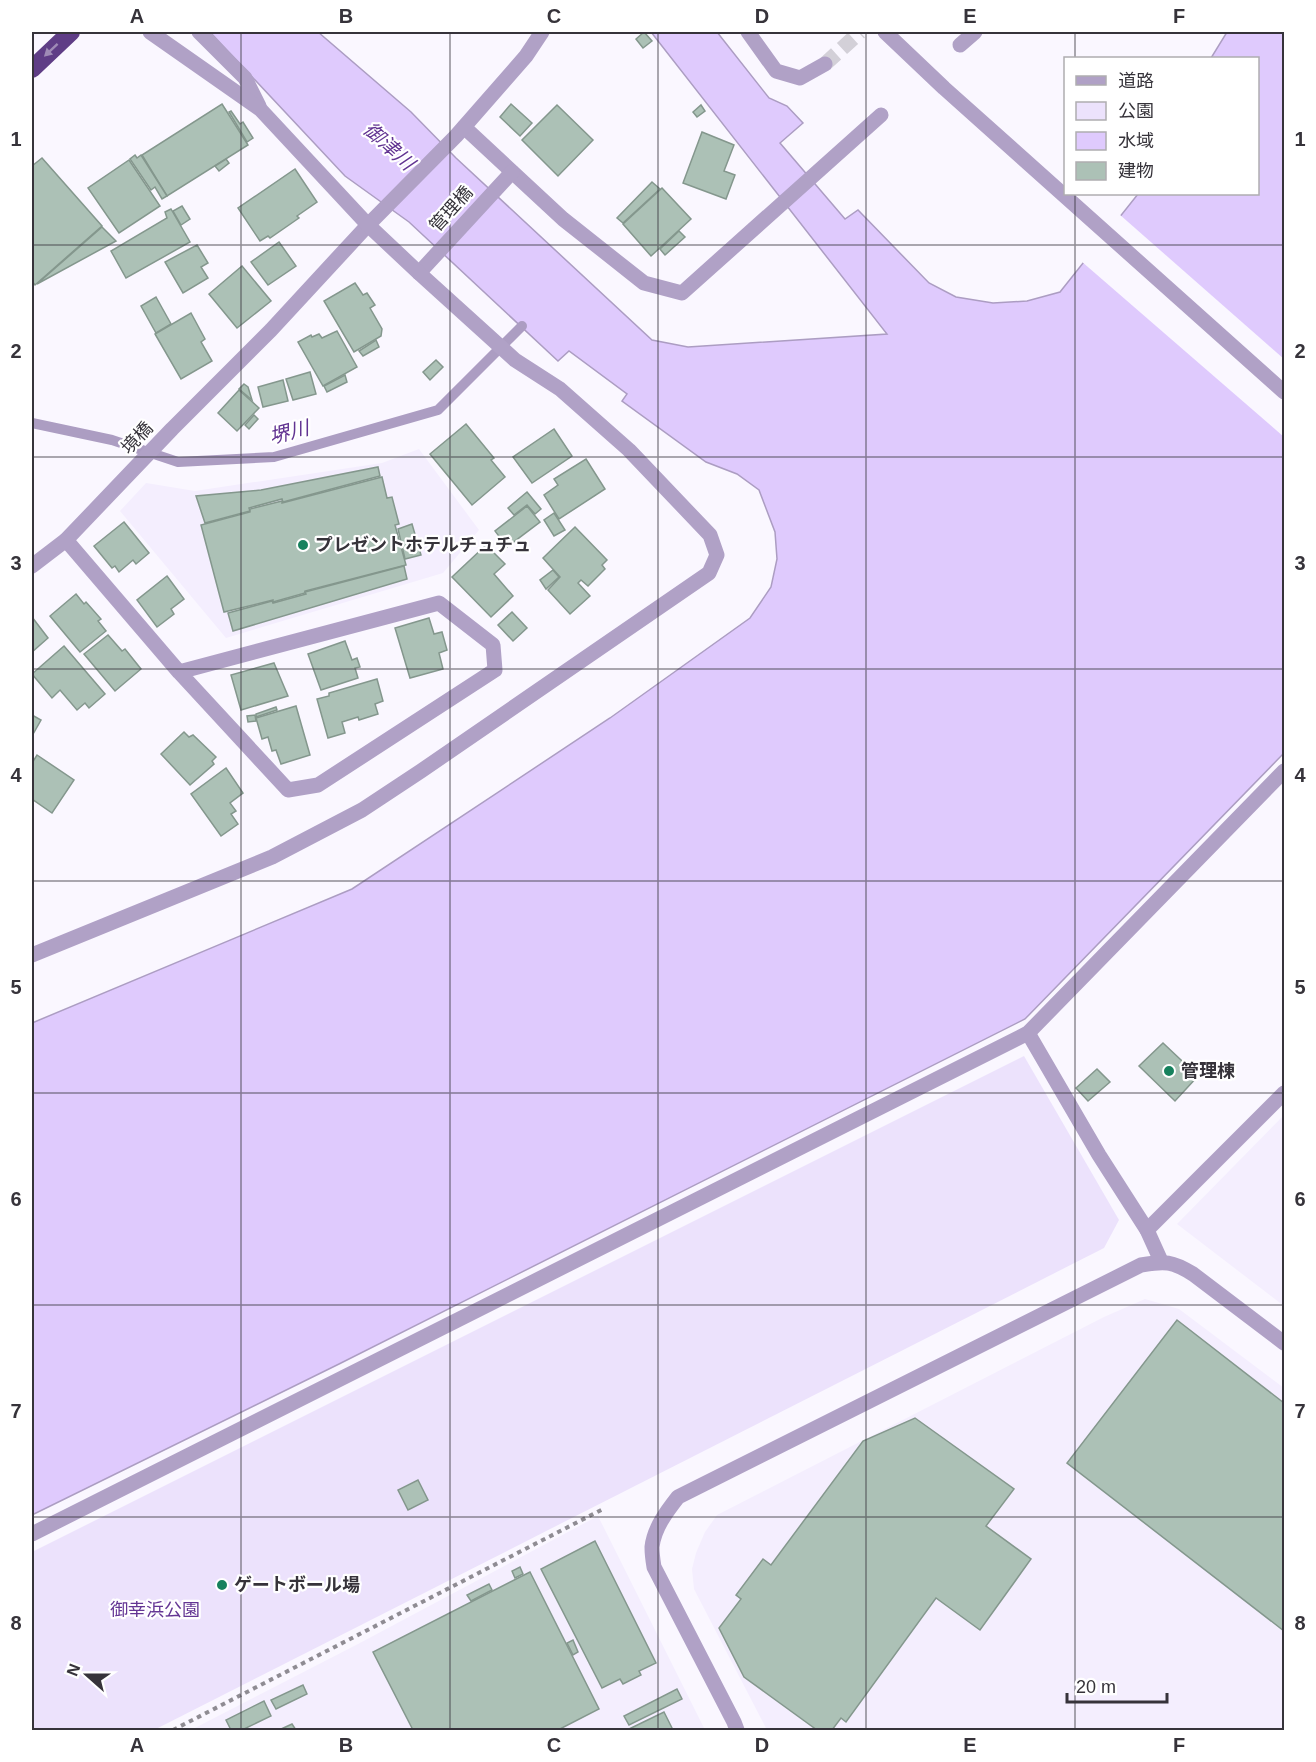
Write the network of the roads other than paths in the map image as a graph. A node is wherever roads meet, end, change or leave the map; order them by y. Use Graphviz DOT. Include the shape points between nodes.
graph roads {
  1 [pos="71,32"];
  2 [pos="150,32"];
  3 [pos="199,32"];
  4 [pos="542,32"];
  5 [pos="748,32"];
  6 [pos="885,32"];
  7 [pos="975,32"];
  8 [pos="960,45"];
  9 [pos="825,64"];
  10 [pos="32,69"];
  11 [pos="260,109"];
  12 [pos="881,115"];
  13 [pos="460,131"];
  14 [pos="507,177"];
  15 [pos="368,225"];
  16 [pos="424,268"];
  17 [pos="1284,392"];
  18 [pos="66,540"];
  19 [pos="32,566"];
  20 [pos="179,672"];
  21 [pos="1284,771"];
  22 [pos="32,955"];
  23 [pos="1028,1033"];
  24 [pos="1284,1093"];
  25 [pos="1147,1230"];
  26 [pos="1161,1261"];
  27 [pos="1284,1343"];
  28 [pos="32,1534"];
  29 [pos="737,1731"];
  1 -- 10 [label="highway, one-way"];
  2 -- 11 [label="street"];
  3 -- 11 [label="street" via="245,78"];
  4 -- 13 [label="street, 境橋"];
  5 -- 9 [label="street" via="776,71 800,78"];
  6 -- 17 [label="street"];
  7 -- 8 [label="street"];
  11 -- 15 [label="street"];
  12 -- 14 [label="street" via="682,293 644,283"];
  13 -- 14 [label="street"];
  13 -- 15 [label="street, 境橋"];
  14 -- 16 [label="street, 管理橋"];
  15 -- 16 [label="street"];
  15 -- 18 [label="street, 境橋"];
  16 -- 22 [label="street" via="515,360 560,389 629,450 710,535 717,555 709,573 362,810 272,857"];
  18 -- 19 [label="street, 境橋"];
  18 -- 20 [label="street"];
  20 -- 20 [label="street" via="288,790 318,785 495,670 493,645 439,603"];
  21 -- 23 [label="street"];
  23 -- 25 [label="street"];
  23 -- 28 [label="street"];
  24 -- 25 [label="street"];
  25 -- 26 [label="street"];
  26 -- 27 [label="street" via="1179,1265 1193,1274"];
  26 -- 29 [label="street" via="1120,1274 678,1497 657,1528 652,1548 654,1567"];
}
